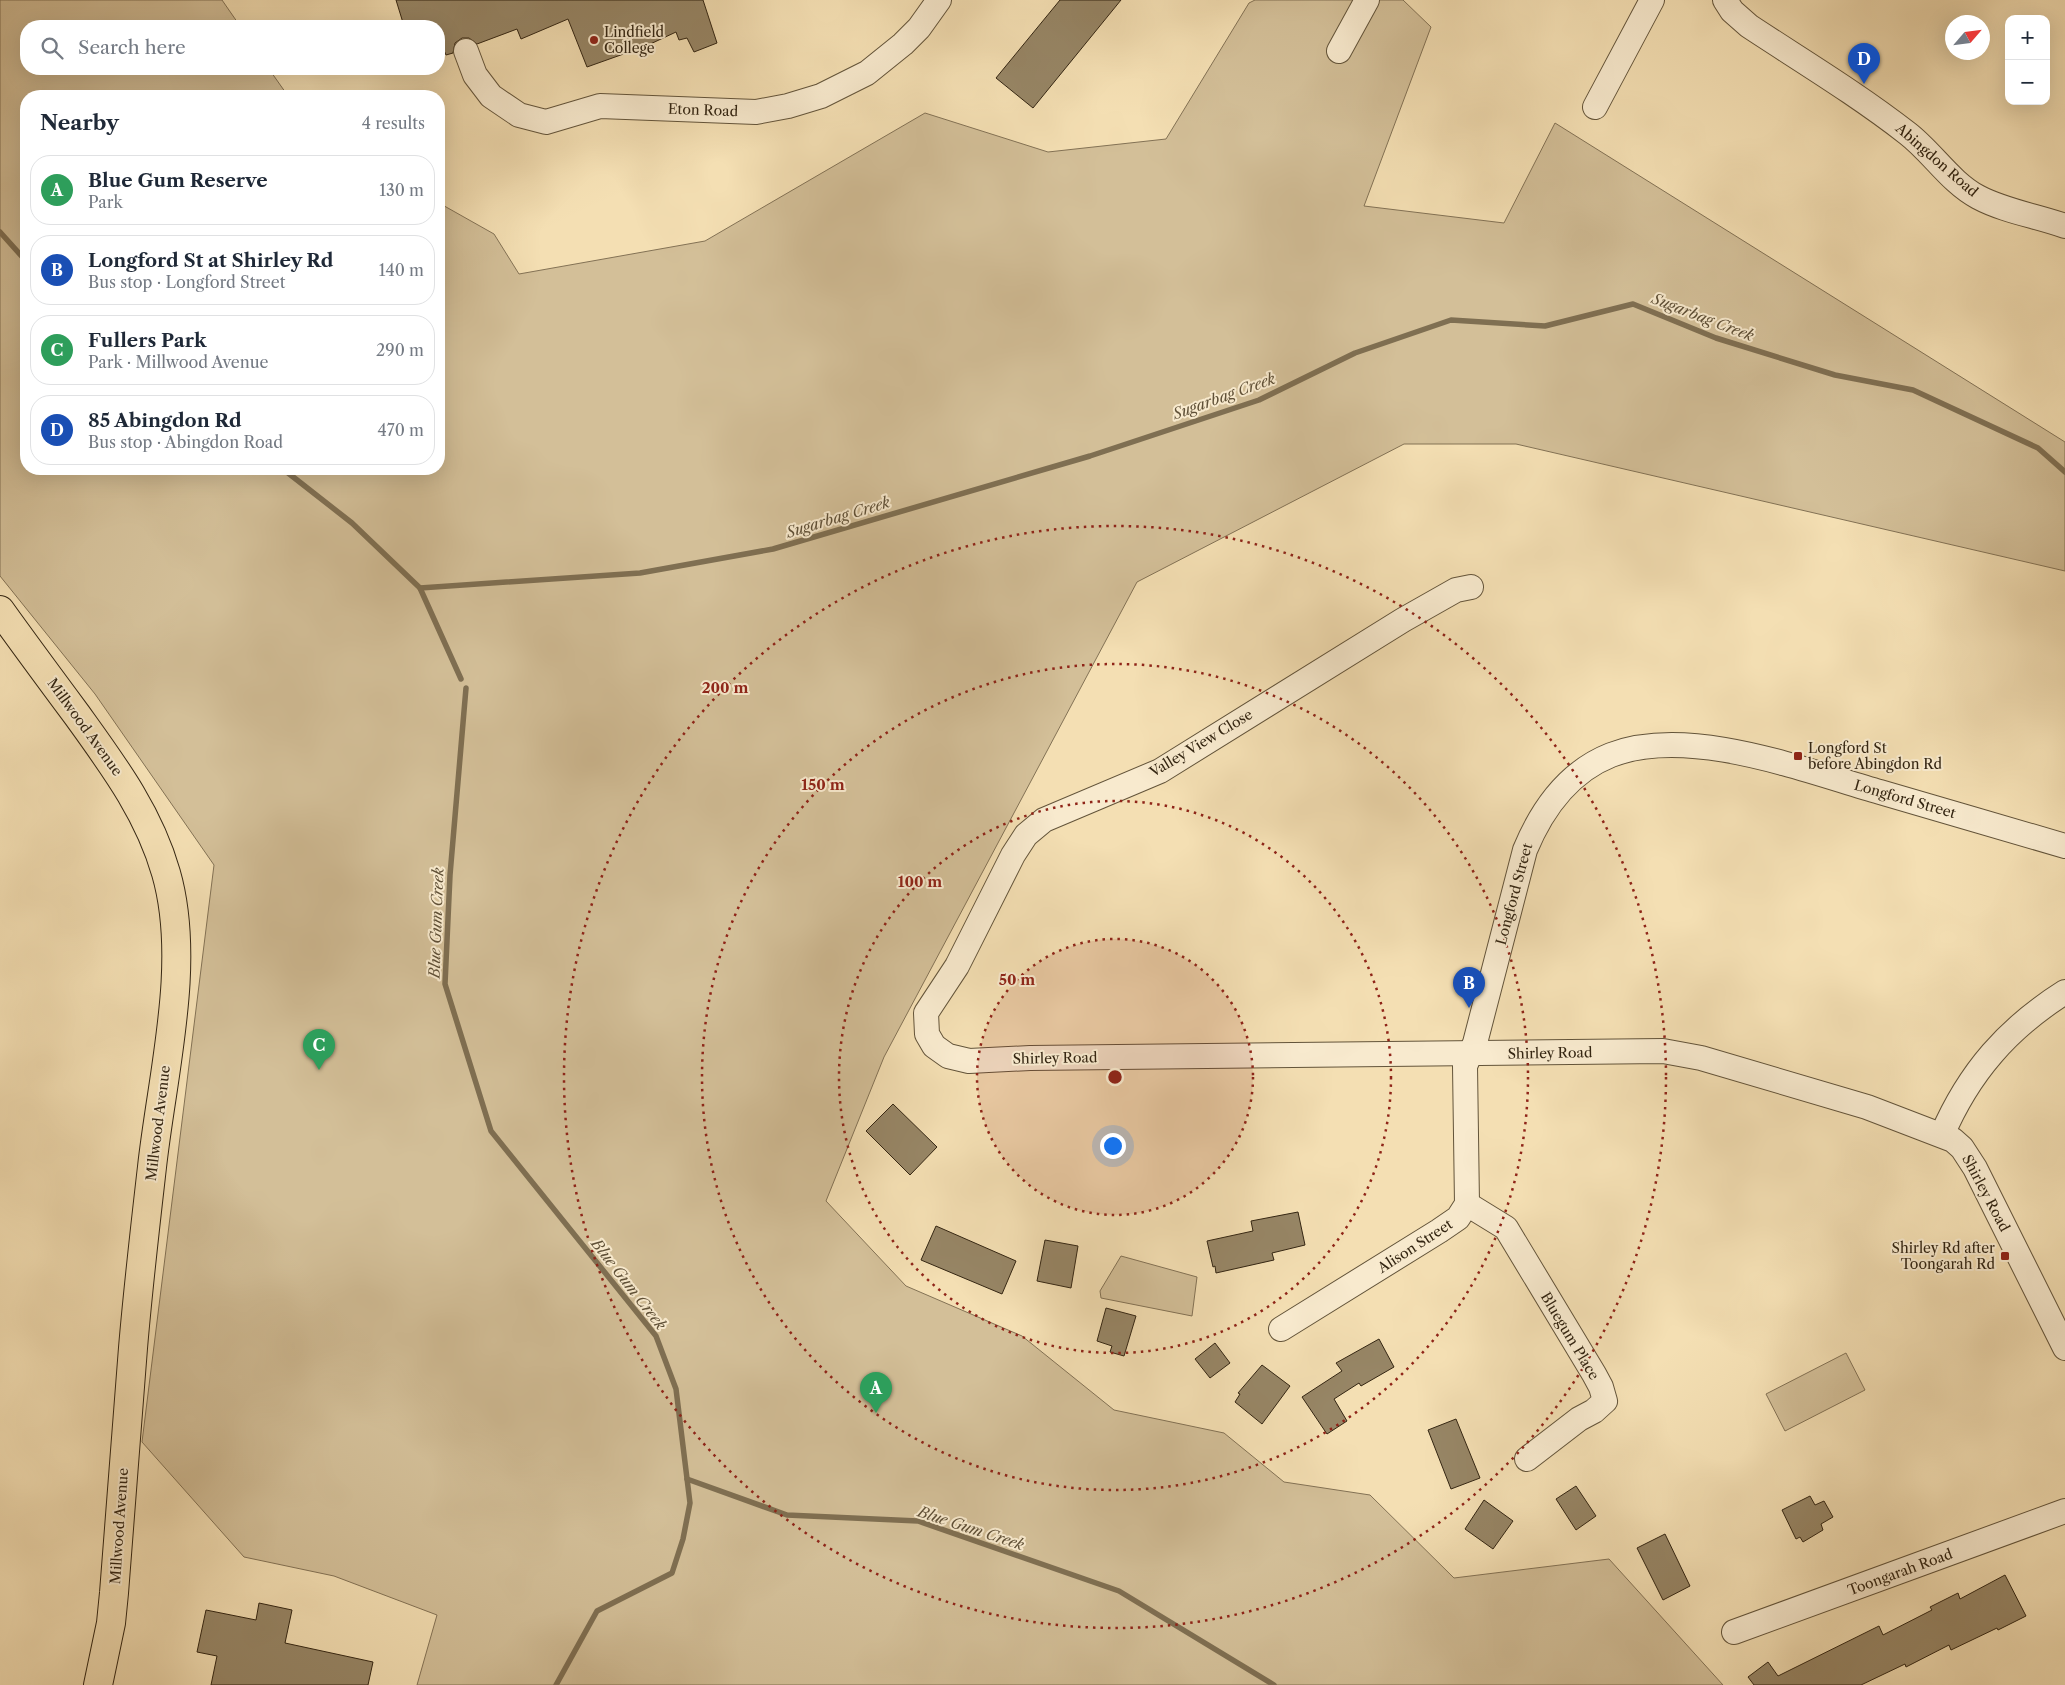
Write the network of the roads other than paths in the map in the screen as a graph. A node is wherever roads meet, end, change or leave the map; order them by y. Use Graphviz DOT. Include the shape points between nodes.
graph roads {
  1 [pos="939,0"];
  2 [pos="1367,0"];
  3 [pos="1652,0"];
  4 [pos="1725,0"];
  5 [pos="466,51"];
  6 [pos="1339,51"];
  7 [pos="1595,107"];
  8 [pos="2065,226"];
  9 [pos="1470,587"];
  10 [pos="0,610"];
  11 [pos="2065,846"];
  12 [pos="2065,992"];
  13 [pos="926,1013"];
  14 [pos="1470,1055"];
  15 [pos="1942,1135"];
  16 [pos="1467,1204"];
  17 [pos="1281,1329"];
  18 [pos="2065,1348"];
  19 [pos="1527,1459"];
  20 [pos="2065,1511"];
  21 [pos="1734,1632"];
  22 [pos="98,1685"];
  1 -- 5 [label="street, Eton Road" via="919,28 866,73 820,96 756,112 600,106 546,122 519,115 490,96 475,75"];
  2 -- 6 [label="street"];
  3 -- 7 [label="street"];
  4 -- 8 [label="street, Abingdon Road" via="1749,26 1900,127 1978,197"];
  9 -- 13 [label="street, Valley View Close" via="1456,590 1403,620 1160,771 1044,820 1026,835 1013,855 958,966"];
  10 -- 22 [label="main road, Millwood Avenue" via="134,798 158,848 176,924 174,1003 153,1157 133,1346 114,1592"];
  11 -- 14 [label="street, Longford Street" via="1740,754 1670,745 1613,754 1588,766 1568,783 1547,806 1536,825 1525,850"];
  12 -- 15 [label="street" via="2023,1021 1999,1044 1958,1100"];
  13 -- 14 [label="street, Shirley Road" via="927,1034 934,1046 948,1056 969,1061"];
  14 -- 15 [label="street, Shirley Road" via="1663,1051 1684,1054 1867,1107"];
  14 -- 16 [label="street" via="1465,1066"];
  15 -- 18 [label="street, Shirley Road" via="1960,1146 1975,1168"];
  16 -- 17 [label="street, Alison Street" via="1458,1218 1439,1231"];
  16 -- 19 [label="street, Bluegum Place" via="1506,1228 1594,1374 1605,1401"];
  20 -- 21 [label="street, Toongarah Road"];
}
